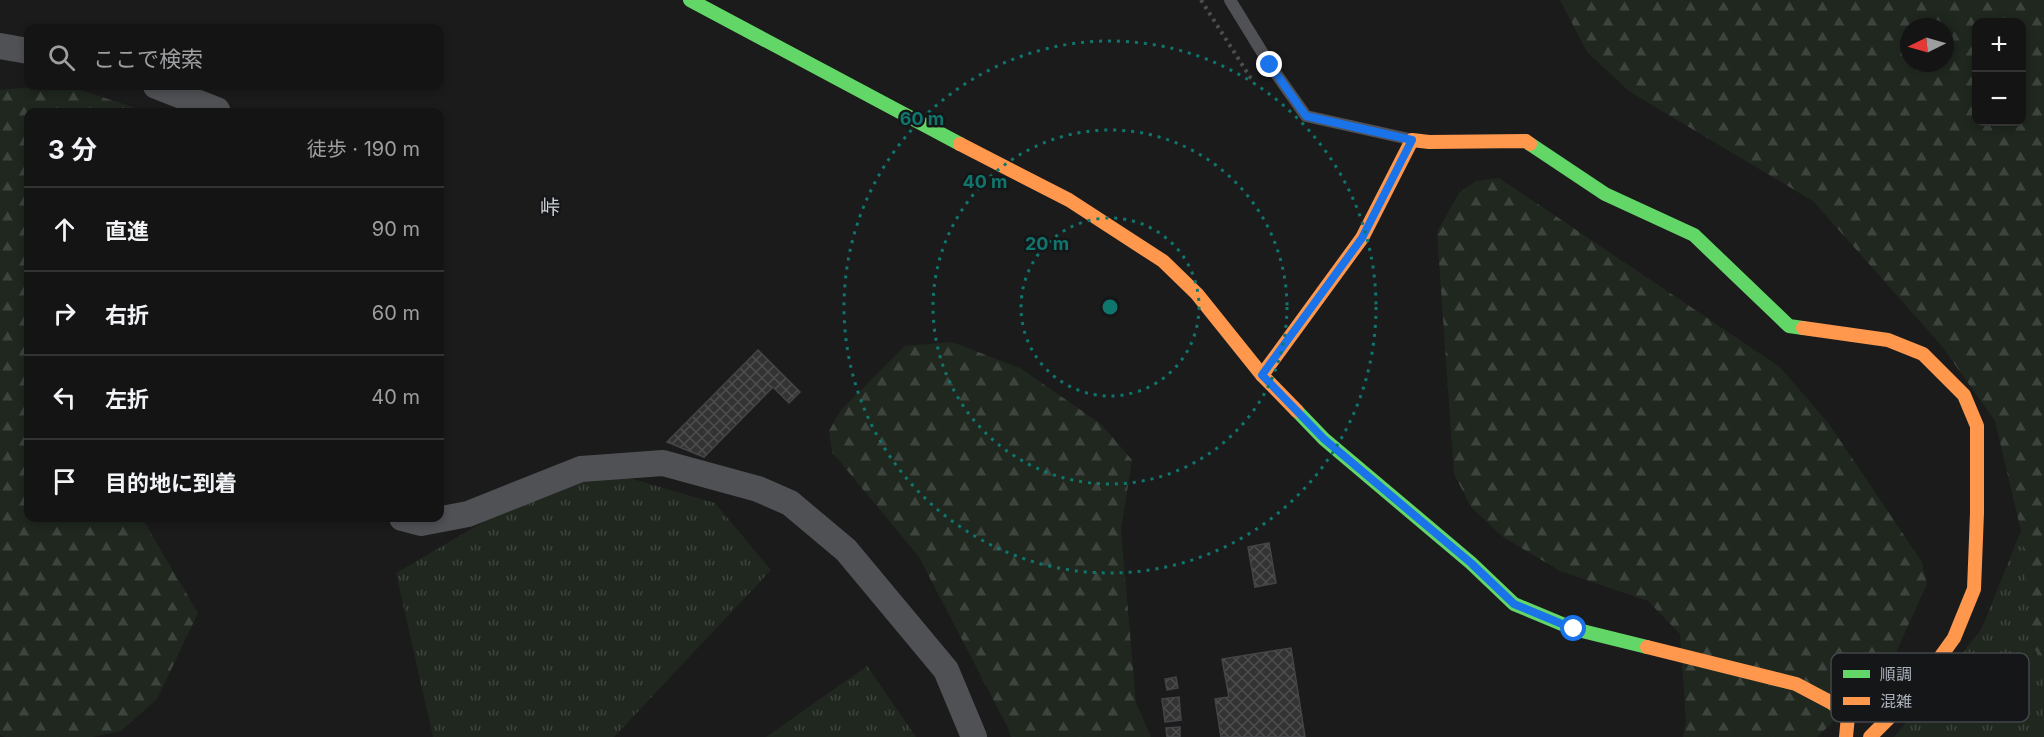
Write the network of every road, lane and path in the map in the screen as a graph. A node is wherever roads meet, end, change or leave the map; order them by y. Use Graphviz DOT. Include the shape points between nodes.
graph roads {
  1 [pos="690,0"];
  2 [pos="1230,0"];
  3 [pos="0,46"];
  4 [pos="24,50"];
  5 [pos="166,90"];
  6 [pos="213,108"];
  7 [pos="1412,140"];
  8 [pos="1262,375"];
  9 [pos="444,519"];
  10 [pos="415,522"];
  11 [pos="430,522"];
  12 [pos="1943,653"];
  13 [pos="1831,702"];
  14 [pos="1847,722"];
  15 [pos="1885,722"];
  16 [pos="974,737"];
  17 [pos="1846,737"];
  18 [pos="1870,737"];
  1 -- 8 [label="street" via="1069,200 1154,255 1197,294"];
  2 -- 7 [label="lane" via="1306,116"];
  3 -- 4 [label="street"];
  5 -- 6 [label="street"];
  7 -- 8 [label="street" via="1362,238"];
  7 -- 12 [label="street" via="1526,141 1605,194 1694,235 1789,326 1888,340 1923,354 1964,395 1977,426 1974,589 1954,638"];
  8 -- 13 [label="street" via="1324,439 1514,604 1574,629 1796,684"];
  9 -- 16 [label="street" via="468,514 581,469 663,464 758,489 790,503 846,550 946,670"];
  10 -- 11 [label="street"];
  14 -- 17 [label="street"];
  15 -- 18 [label="street"];
}
